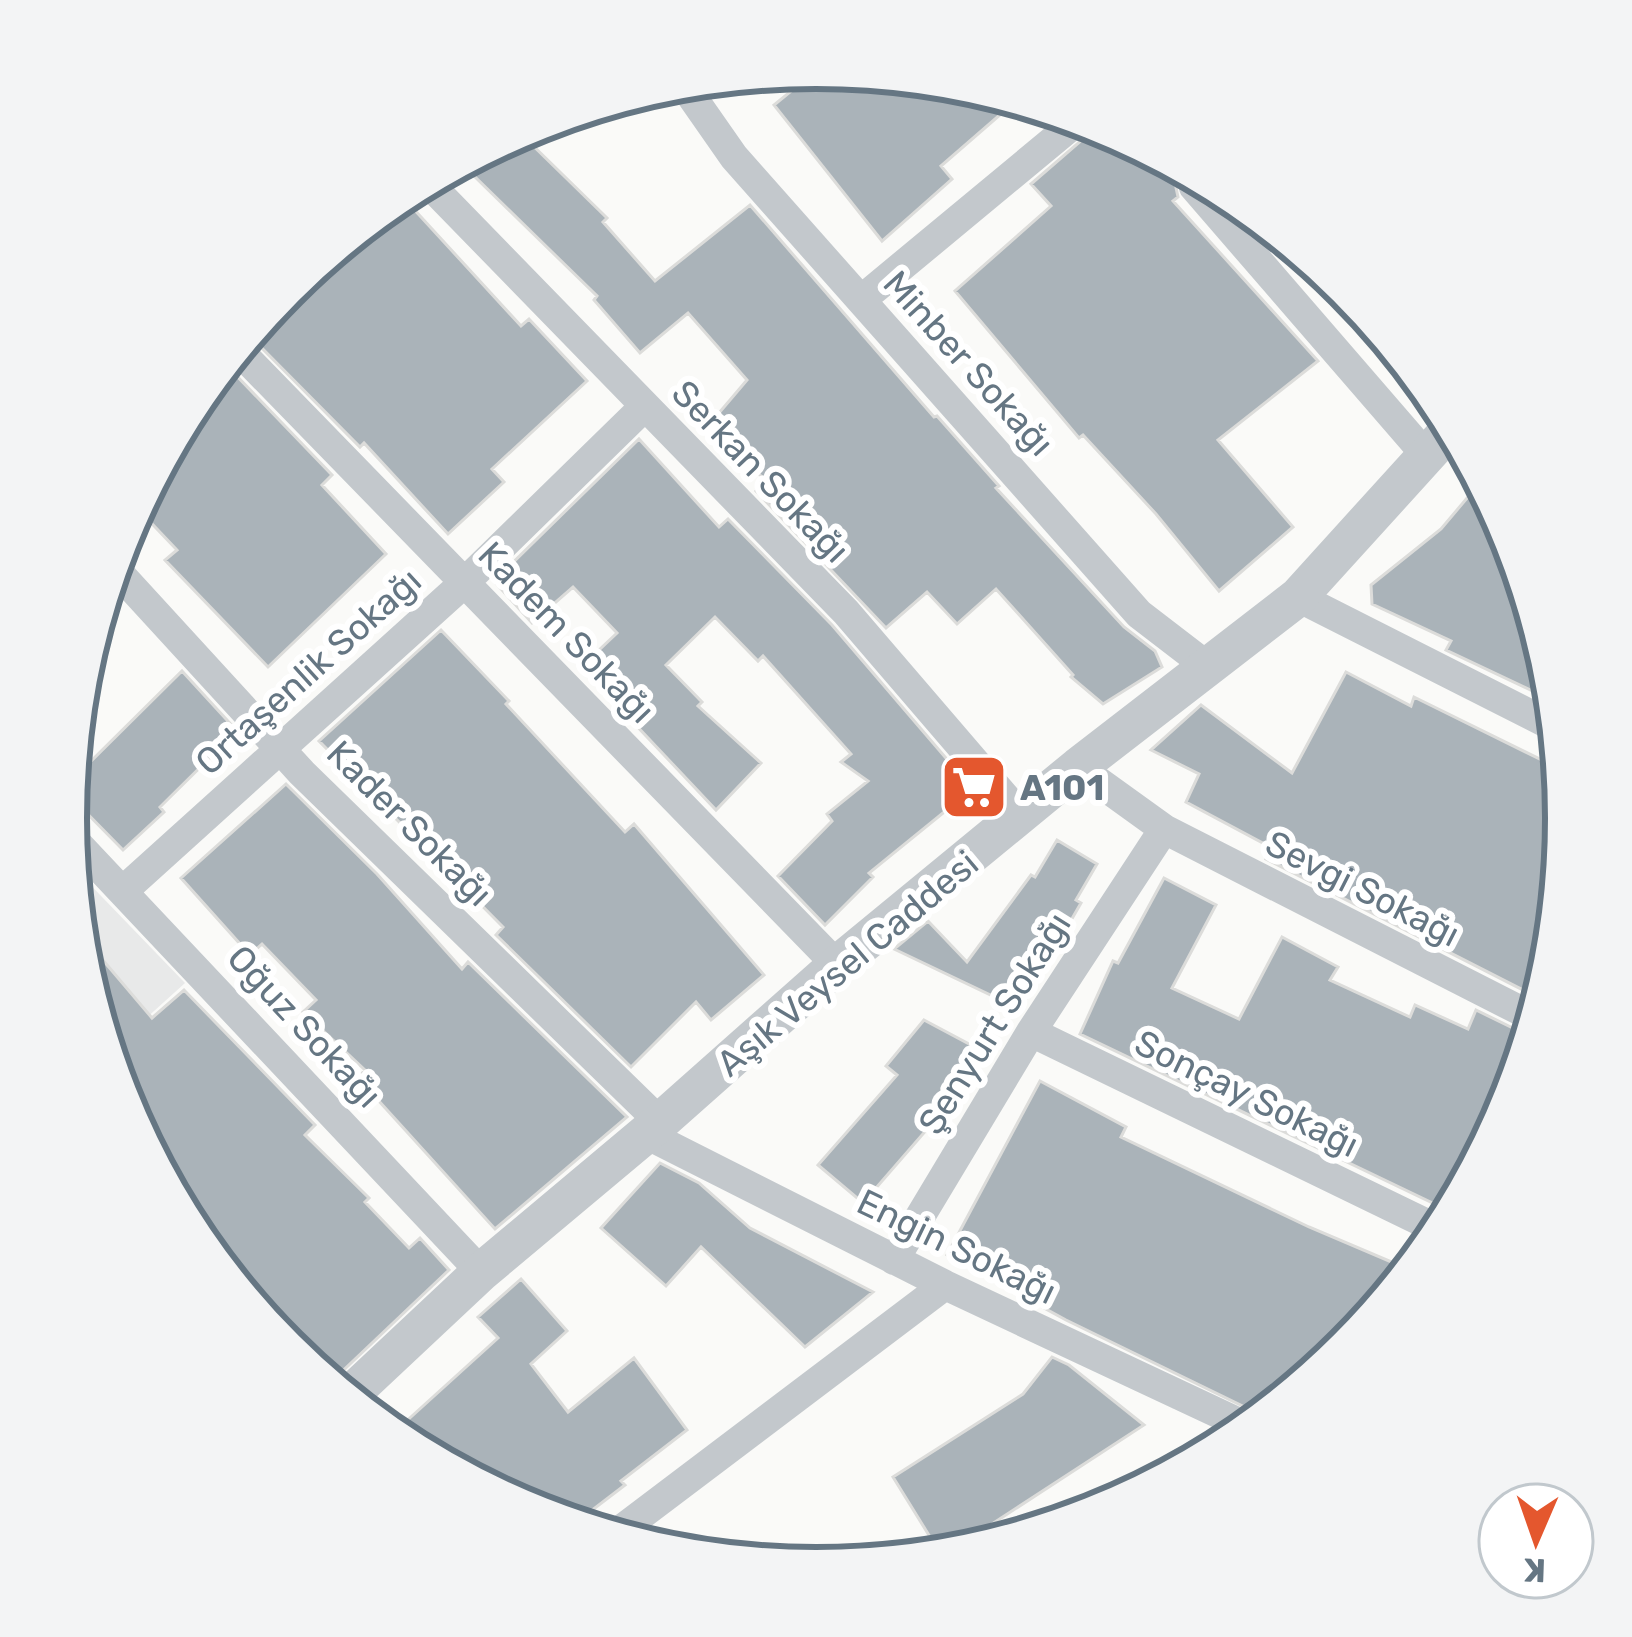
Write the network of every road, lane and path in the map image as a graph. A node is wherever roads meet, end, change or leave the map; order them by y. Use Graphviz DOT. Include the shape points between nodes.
graph roads {
  1 [pos="694,101"];
  2 [pos="1063,133"];
  3 [pos="439,195"];
  4 [pos="1215,208"];
  5 [pos="861,300"];
  6 [pos="249,361"];
  7 [pos="644,407"];
  8 [pos="1435,444"];
  9 [pos="127,581"];
  10 [pos="464,583"];
  11 [pos="1298,597"];
  12 [pos="1208,667"];
  13 [pos="1538,719"];
  14 [pos="280,748"];
  15 [pos="1078,767"];
  16 [pos="1022,817"];
  17 [pos="1164,829"];
  18 [pos="89,855"];
  19 [pos="124,890"];
  20 [pos="838,965"];
  21 [pos="1519,1010"];
  22 [pos="1031,1032"];
  23 [pos="653,1128"];
  24 [pos="1423,1222"];
  25 [pos="894,1260"];
  26 [pos="482,1272"];
  27 [pos="945,1285"];
  28 [pos="359,1386"];
  29 [pos="1229,1419"];
  30 [pos="630,1524"];
  1 -- 5 [label="street, Minber Sokağı"];
  2 -- 5 [label="street"];
  3 -- 7 [label="street, Serkan Sokağı"];
  4 -- 8 [label="street"];
  5 -- 12 [label="street, Minber Sokağı" via="1139,614"];
  6 -- 10 [label="street, Kadem Sokağı"];
  7 -- 10 [label="street, Ortaşenlik Sokağı"];
  7 -- 16 [label="street, Serkan Sokağı" via="845,612"];
  8 -- 11 [label="street, Aşık Veysel Caddesi"];
  9 -- 14 [label="street, Kader Sokağı"];
  10 -- 14 [label="street, Ortaşenlik Sokağı"];
  10 -- 20 [label="street, Kadem Sokağı"];
  11 -- 12 [label="street, Aşık Veysel Caddesi"];
  11 -- 13 [label="street"];
  12 -- 15 [label="street, Aşık Veysel Caddesi"];
  14 -- 19 [label="street, Ortaşenlik Sokağı"];
  14 -- 23 [label="street, Kader Sokağı"];
  15 -- 16 [label="street, Aşık Veysel Caddesi"];
  15 -- 17 [label="street, Sevgi Sokağı"];
  16 -- 20 [label="street, Aşık Veysel Caddesi"];
  17 -- 21 [label="street, Sevgi Sokağı"];
  17 -- 22 [label="street, Şenyurt Sokağı"];
  18 -- 19 [label="street, Oğuz Sokağı"];
  19 -- 26 [label="street, Oğuz Sokağı"];
  20 -- 23 [label="street, Aşık Veysel Caddesi"];
  22 -- 24 [label="street, Sonçay Sokağı"];
  22 -- 25 [label="street, Şenyurt Sokağı"];
  23 -- 25 [label="street, Engin Sokağı"];
  23 -- 26 [label="street, Aşık Veysel Caddesi"];
  25 -- 27 [label="street, Engin Sokağı"];
  26 -- 28 [label="street, Aşık Veysel Caddesi"];
  27 -- 29 [label="street, Engin Sokağı"];
  27 -- 30 [label="street"];
}
